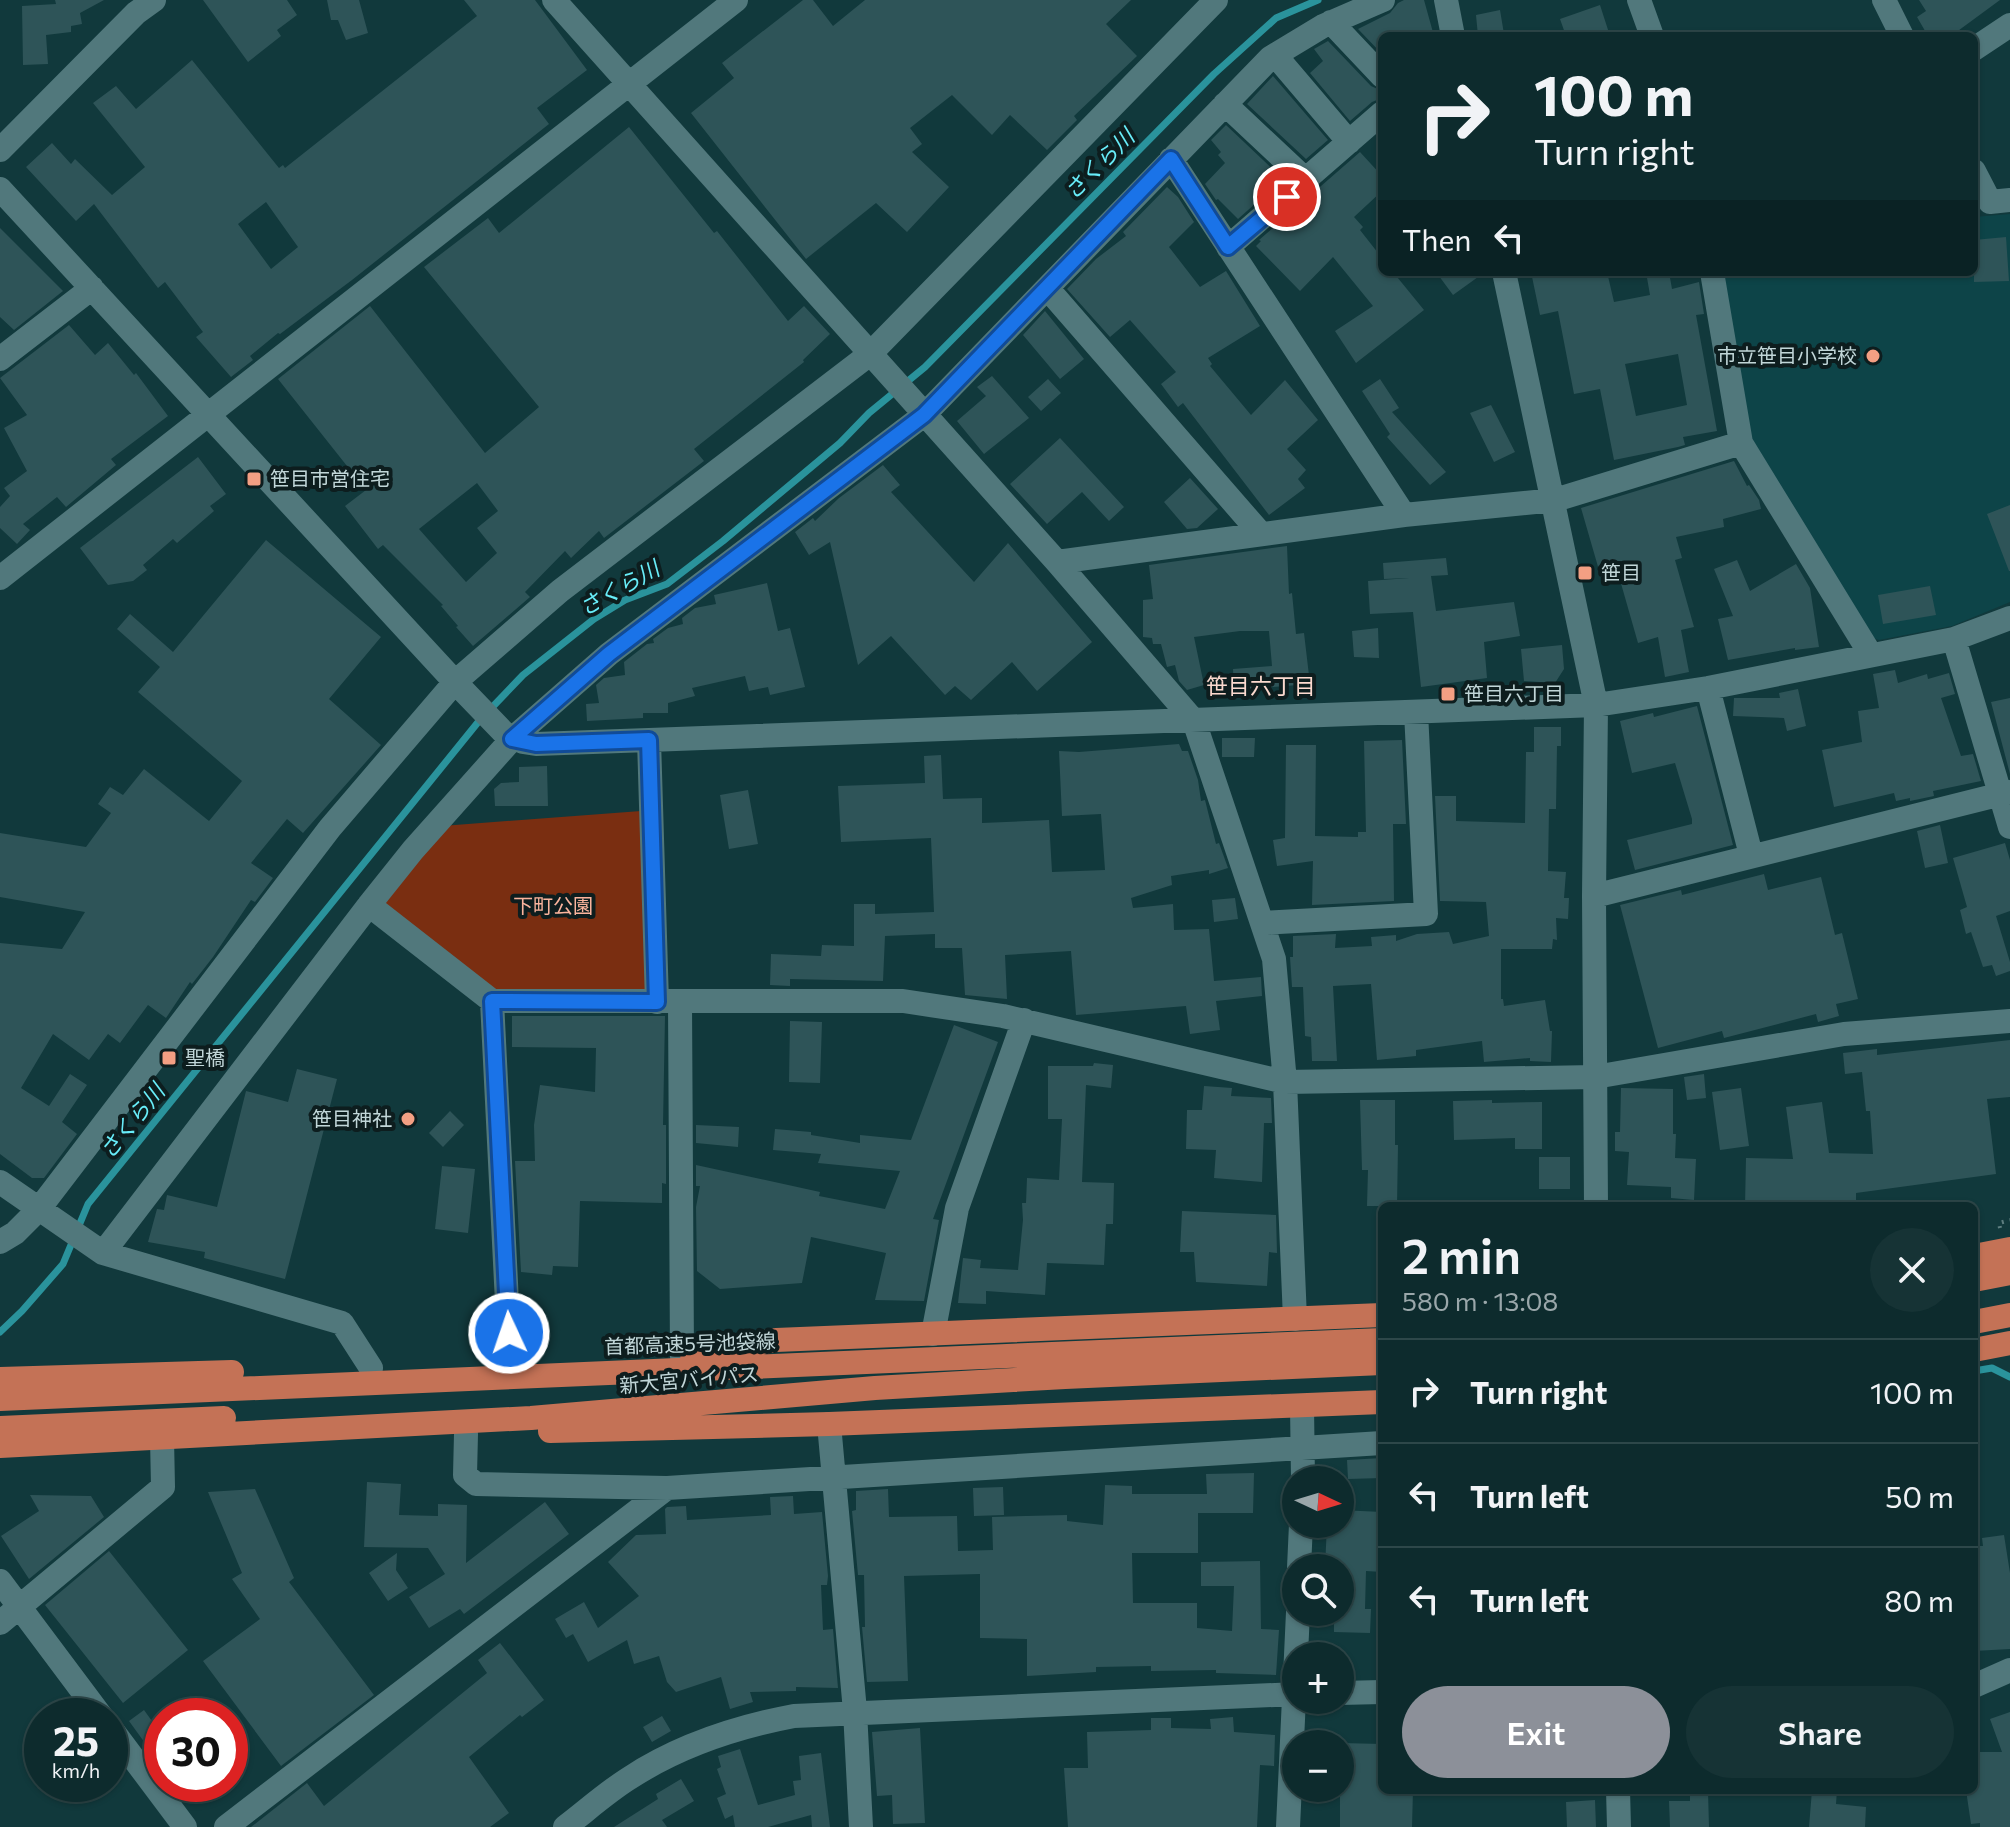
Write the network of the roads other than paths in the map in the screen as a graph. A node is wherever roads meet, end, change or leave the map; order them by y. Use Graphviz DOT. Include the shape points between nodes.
graph roads {
  1 [pos="154,0"];
  2 [pos="554,0"];
  3 [pos="736,0"];
  4 [pos="1216,0"];
  5 [pos="1383,0"];
  6 [pos="1446,0"];
  7 [pos="1639,0"];
  8 [pos="1884,0"];
  9 [pos="1331,22"];
  10 [pos="2010,25"];
  11 [pos="1452,32"];
  12 [pos="1651,32"];
  13 [pos="1900,32"];
  14 [pos="1978,46"];
  15 [pos="1275,55"];
  16 [pos="1378,72"];
  17 [pos="629,85"];
  18 [pos="1225,104"];
  19 [pos="1378,117"];
  20 [pos="1349,142"];
  21 [pos="0,150"];
  22 [pos="1171,159"];
  23 [pos="1978,179"];
  24 [pos="1306,180"];
  25 [pos="0,189"];
  26 [pos="2010,200"];
  27 [pos="1228,247"];
  28 [pos="1505,276"];
  29 [pos="1713,276"];
  30 [pos="92,288"];
  31 [pos="1047,288"];
  32 [pos="870,354"];
  33 [pos="0,359"];
  34 [pos="917,407"];
  35 [pos="208,414"];
  36 [pos="1741,443"];
  37 [pos="1555,500"];
  38 [pos="1404,515"];
  39 [pos="1261,534"];
  40 [pos="1057,562"];
  41 [pos="0,578"];
  42 [pos="2010,618"];
  43 [pos="1954,639"];
  44 [pos="1871,655"];
  45 [pos="462,688"];
  46 [pos="1708,688"];
  47 [pos="1596,705"];
  48 [pos="1416,712"];
  49 [pos="1194,721"];
  50 [pos="509,737"];
  51 [pos="649,740"];
  52 [pos="2005,792"];
  53 [pos="2010,827"];
  54 [pos="1751,855"];
  55 [pos="1594,896"];
  56 [pos="369,905"];
  57 [pos="1262,923"];
  58 [pos="492,1001"];
  59 [pos="669,1002"];
  60 [pos="1024,1020"];
  61 [pos="2010,1021"];
  62 [pos="1595,1077"];
  63 [pos="1285,1082"];
  64 [pos="0,1182"];
  65 [pos="1596,1202"];
  66 [pos="39,1209"];
  67 [pos="0,1242"];
  68 [pos="96,1248"];
  69 [pos="2010,1249"];
  70 [pos="1978,1255"];
  71 [pos="2010,1273"];
  72 [pos="1978,1279"];
  73 [pos="2010,1286"];
  74 [pos="1978,1290"];
  75 [pos="2010,1299"];
  76 [pos="1978,1304"];
  77 [pos="1378,1315"];
  78 [pos="2010,1315"];
  79 [pos="1295,1319"];
  80 [pos="1978,1321"];
  81 [pos="933,1334"];
  82 [pos="1378,1340"];
  83 [pos="2010,1343"];
  84 [pos="1978,1349"];
  85 [pos="1378,1352"];
  86 [pos="682,1357"];
  87 [pos="510,1363"];
  88 [pos="1378,1363"];
  89 [pos="371,1368"];
  90 [pos="1378,1375"];
  91 [pos="0,1379"];
  92 [pos="0,1399"];
  93 [pos="1378,1402"];
  94 [pos="1302,1406"];
  95 [pos="829,1424"];
  96 [pos="0,1428"];
  97 [pos="312,1430"];
  98 [pos="466,1434"];
  99 [pos="162,1438"];
  100 [pos="1378,1443"];
  101 [pos="0,1446"];
  102 [pos="1303,1449"];
  103 [pos="1303,1466"];
  104 [pos="834,1479"];
  105 [pos="667,1488"];
  106 [pos="0,1581"];
  107 [pos="19,1607"];
  108 [pos="0,1623"];
  109 [pos="2010,1670"];
  110 [pos="1978,1684"];
  111 [pos="1378,1692"];
  112 [pos="1354,1693"];
  113 [pos="1282,1695"];
  114 [pos="87,1698"];
  115 [pos="855,1711"];
  116 [pos="1294,1714"];
  117 [pos="128,1751"];
  118 [pos="1618,1794"];
  119 [pos="185,1827"];
  120 [pos="226,1827"];
  121 [pos="565,1827"];
  122 [pos="861,1827"];
  123 [pos="1288,1827"];
  124 [pos="1619,1827"];
  1 -- 21 [label="street"];
  2 -- 17 [label="street"];
  3 -- 17 [label="street"];
  4 -- 32 [label="street"];
  5 -- 9 [label="street"];
  6 -- 11 [label="street"];
  7 -- 12 [label="street"];
  8 -- 13 [label="street"];
  9 -- 15 [label="street"];
  9 -- 16 [label="street"];
  10 -- 14 [label="street"];
  15 -- 18 [label="street"];
  15 -- 20 [label="street"];
  17 -- 32 [label="street"];
  17 -- 35 [label="street"];
  18 -- 22 [label="street"];
  18 -- 24 [label="street"];
  19 -- 20 [label="street"];
  20 -- 24 [label="street"];
  22 -- 27 [label="street"];
  22 -- 31 [label="street"];
  23 -- 26 [label="street" via="1990,202"];
  24 -- 27 [label="street"];
  25 -- 30 [label="street"];
  27 -- 38 [label="street"];
  28 -- 37 [label="street"];
  29 -- 36 [label="street"];
  30 -- 33 [label="street"];
  30 -- 35 [label="street"];
  31 -- 34 [label="street"];
  31 -- 39 [label="street"];
  32 -- 34 [label="street"];
  32 -- 45 [label="street" via="560,591"];
  34 -- 40 [label="street"];
  34 -- 50 [label="street"];
  35 -- 41 [label="street"];
  35 -- 45 [label="street"];
  36 -- 37 [label="street"];
  36 -- 44 [label="street"];
  37 -- 38 [label="street"];
  37 -- 47 [label="street"];
  38 -- 39 [label="street"];
  39 -- 40 [label="street"];
  40 -- 49 [label="street"];
  42 -- 43 [label="street"];
  43 -- 44 [label="street"];
  43 -- 52 [label="street"];
  44 -- 46 [label="street"];
  45 -- 50 [label="street"];
  45 -- 66 [label="street" via="330,828"];
  46 -- 47 [label="street"];
  46 -- 54 [label="street"];
  47 -- 48 [label="street"];
  47 -- 55 [label="street"];
  48 -- 49 [label="street"];
  48 -- 57 [label="street" via="1426,914"];
  49 -- 51 [label="street"];
  49 -- 57 [label="street"];
  50 -- 51 [label="street" via="536,744"];
  50 -- 56 [label="street"];
  51 -- 59 [label="street"];
  52 -- 53 [label="street"];
  52 -- 54 [label="street"];
  54 -- 55 [label="street"];
  55 -- 62 [label="street"];
  56 -- 58 [label="street"];
  56 -- 68 [label="street"];
  57 -- 63 [label="street" via="1274,959"];
  58 -- 59 [label="street"];
  58 -- 87 [label="street"];
  59 -- 60 [label="street" via="903,1001"];
  59 -- 86 [label="street"];
  60 -- 63 [label="street"];
  60 -- 81 [label="street" via="957,1208"];
  61 -- 62 [label="street" via="1844,1034"];
  62 -- 63 [label="street"];
  62 -- 65 [label="street"];
  63 -- 79 [label="street"];
  64 -- 66 [label="street"];
  66 -- 67 [label="street"];
  66 -- 68 [label="street"];
  68 -- 89 [label="street" via="342,1323"];
  69 -- 70 [label="highway"];
  71 -- 72 [label="highway"];
  73 -- 74 [label="highway"];
  75 -- 76 [label="highway"];
  77 -- 79 [label="highway"];
  78 -- 80 [label="highway"];
  79 -- 81 [label="highway"];
  81 -- 86 [label="highway" via="776,1340"];
  82 -- 92 [label="highway, 首都高速5号池袋線"];
  83 -- 84 [label="highway"];
  85 -- 86 [label="highway, 新大宮バイパス" via="1060,1365 871,1366"];
  86 -- 87 [label="highway, 新大宮バイパス"];
  87 -- 89 [label="highway, 新大宮バイパス"];
  88 -- 97 [label="highway, 新大宮バイパス" via="891,1387 531,1418"];
  89 -- 91 [label="highway, 新大宮バイパス"];
  90 -- 96 [label="highway"];
  93 -- 94 [label="highway"];
  94 -- 95 [label="highway"];
  94 -- 102 [label="street"];
  95 -- 98 [label="highway"];
  95 -- 104 [label="street"];
  97 -- 98 [label="highway"];
  97 -- 99 [label="highway, 新大宮バイパス"];
  98 -- 105 [label="street" via="465,1475 476,1484"];
  99 -- 101 [label="highway, 新大宮バイパス"];
  99 -- 107 [label="street" via="163,1487"];
  100 -- 102 [label="street"];
  102 -- 103 [label="street"];
  102 -- 104 [label="street"];
  104 -- 105 [label="street"];
  104 -- 115 [label="street"];
  105 -- 120 [label="street"];
  106 -- 107 [label="street"];
  107 -- 108 [label="street"];
  107 -- 114 [label="street"];
  109 -- 110 [label="street"];
  111 -- 112 [label="street"];
  113 -- 115 [label="street"];
  115 -- 121 [label="street" via="763,1722 679,1750 627,1779"];
  115 -- 122 [label="street"];
  116 -- 123 [label="street"];
  117 -- 119 [label="street"];
  118 -- 124 [label="street"];
}
